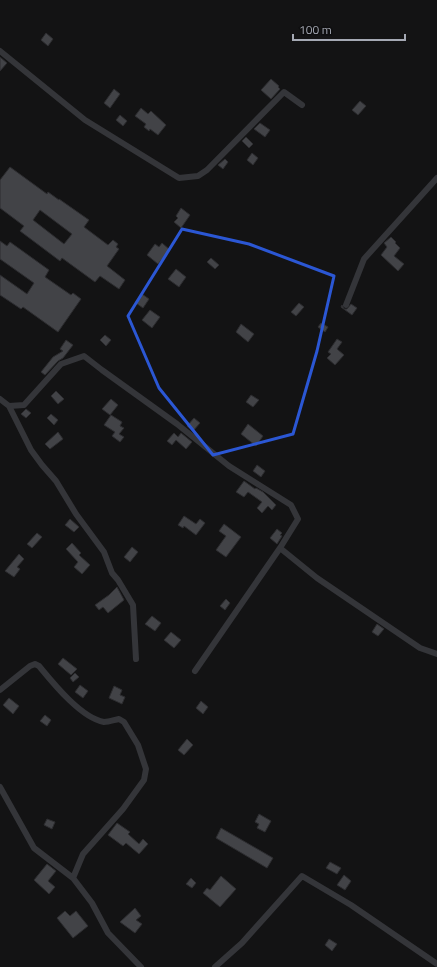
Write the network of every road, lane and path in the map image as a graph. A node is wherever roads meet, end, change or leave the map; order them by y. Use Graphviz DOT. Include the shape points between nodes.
graph roads {
  1 [pos="0,51"];
  2 [pos="302,105"];
  3 [pos="437,178"];
  4 [pos="346,305"];
  5 [pos="0,399"];
  6 [pos="9,406"];
  7 [pos="280,548"];
  8 [pos="437,654"];
  9 [pos="136,659"];
  10 [pos="195,671"];
  11 [pos="0,690"];
  12 [pos="0,787"];
  13 [pos="73,878"];
  14 [pos="437,964"];
  15 [pos="141,967"];
  16 [pos="215,967"];
  1 -- 2 [label="street" via="85,120 179,178 198,176 207,170 284,92"];
  3 -- 4 [label="street" via="364,259"];
  5 -- 6 [label="street"];
  6 -- 7 [label="street" via="24,405 61,364 84,356 177,424 229,466 292,504 298,519"];
  6 -- 9 [label="street" via="31,450 56,481 104,552 112,573 133,605"];
  7 -- 8 [label="street" via="317,578 420,648"];
  7 -- 10 [label="street"];
  11 -- 13 [label="street" via="35,664 68,699 92,717 104,722 119,718 138,744 146,769 144,780 123,809 83,854"];
  12 -- 13 [label="street" via="34,848"];
  13 -- 15 [label="street" via="92,903 108,933"];
  14 -- 16 [label="street" via="302,876 242,943"];
}
